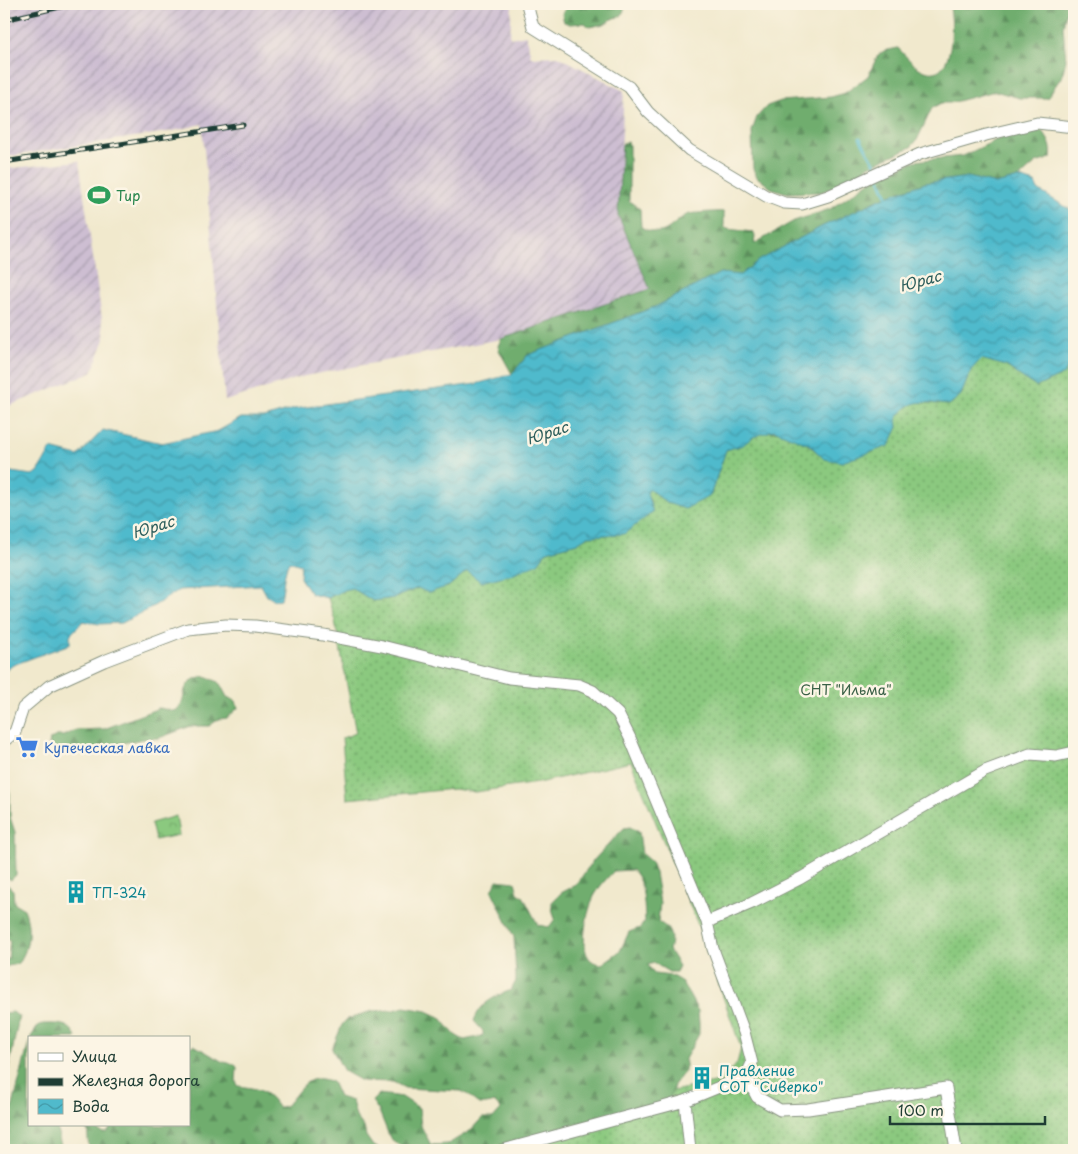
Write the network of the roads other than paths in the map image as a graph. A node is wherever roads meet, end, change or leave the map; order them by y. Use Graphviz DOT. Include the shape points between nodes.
graph roads {
  1 [pos="527,4"];
  2 [pos="1074,127"];
  3 [pos="5,738"];
  4 [pos="1074,752"];
  5 [pos="707,922"];
  6 [pos="746,1076"];
  7 [pos="686,1101"];
  8 [pos="503,1150"];
  9 [pos="690,1150"];
  10 [pos="956,1150"];
  1 -- 2 [label="street" via="533,27 629,87 648,112 689,150 766,196 784,203 802,204 828,196 920,154 986,135 1036,124"];
  3 -- 5 [label="street" via="15,732 23,708 49,686 188,629 226,625 323,635 382,646 509,678 578,685 593,691 618,714"];
  4 -- 5 [label="street" via="1056,756 1030,754 985,771 801,878"];
  5 -- 6 [label="street" via="752,1063"];
  6 -- 7 [label="street"];
  6 -- 10 [label="street" via="757,1097 780,1110 808,1109 946,1088"];
  7 -- 8 [label="street"];
  7 -- 9 [label="street"];
}
